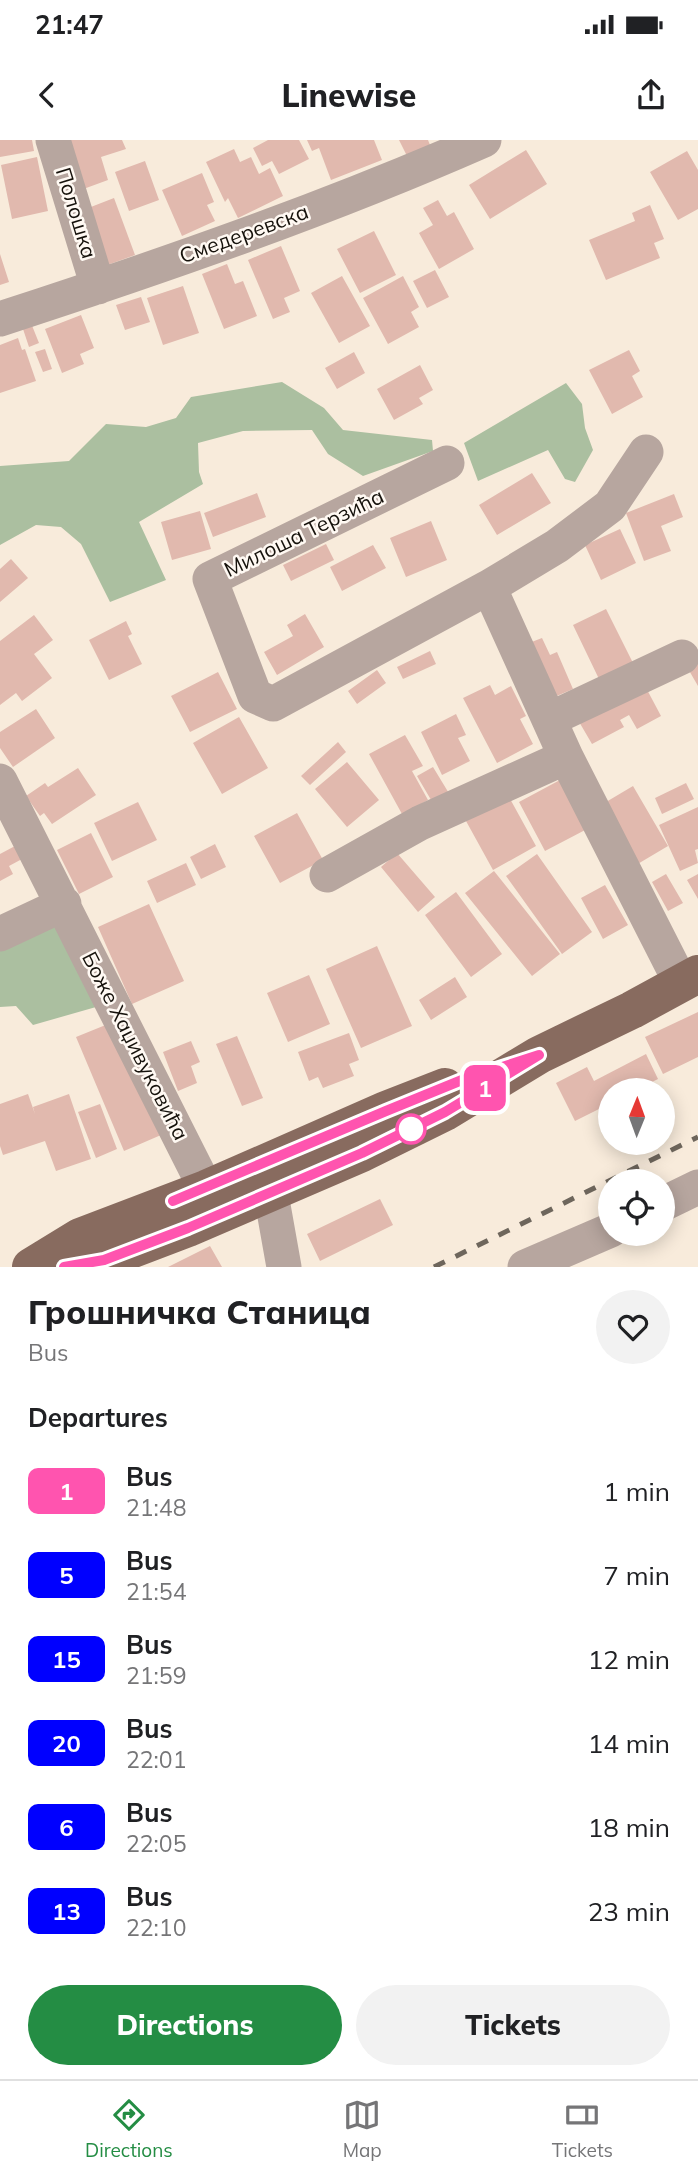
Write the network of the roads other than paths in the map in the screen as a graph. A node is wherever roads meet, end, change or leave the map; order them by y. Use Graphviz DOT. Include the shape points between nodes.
graph roads {
  1 [pos="53,140"];
  2 [pos="484,140"];
  3 [pos="98,287"];
  4 [pos="0,319"];
  5 [pos="646,452"];
  6 [pos="447,463"];
  7 [pos="489,587"];
  8 [pos="682,657"];
  9 [pos="550,719"];
  10 [pos="566,757"];
  11 [pos="0,781"];
  12 [pos="327,875"];
  13 [pos="64,904"];
  14 [pos="0,934"];
  15 [pos="689,979"];
  16 [pos="266,1180"];
  17 [pos="698,1187"];
  18 [pos="206,1189"];
  19 [pos="675,1198"];
  20 [pos="598,1236"];
  21 [pos="31,1267"];
  22 [pos="64,1267"];
  23 [pos="284,1267"];
  24 [pos="525,1267"];
  1 -- 3 [label="street, Полошка"];
  2 -- 3 [label="street, Смедеревска" via="395,179"];
  3 -- 4 [label="street, Смедеревска"];
  5 -- 7 [label="street, Милоша Терзића" via="610,506 558,546"];
  6 -- 7 [label="street, Милоша Терзића" via="210,579 255,696 272,704"];
  7 -- 9 [label="street"];
  8 -- 9 [label="street"];
  9 -- 10 [label="street"];
  10 -- 12 [label="street" via="419,824"];
  10 -- 15 [label="street"];
  11 -- 13 [label="street, Боже Хаџивуковића"];
  13 -- 14 [label="street"];
  13 -- 18 [label="street, Боже Хаџивуковића"];
  15 -- 16 [label="main road" via="362,1153"];
  16 -- 18 [label="main road"];
  16 -- 22 [label="main road" via="104,1260"];
  16 -- 23 [label="street"];
  17 -- 19 [label="street"];
  18 -- 21 [label="main road" via="80,1237"];
  20 -- 24 [label="street"];
}
